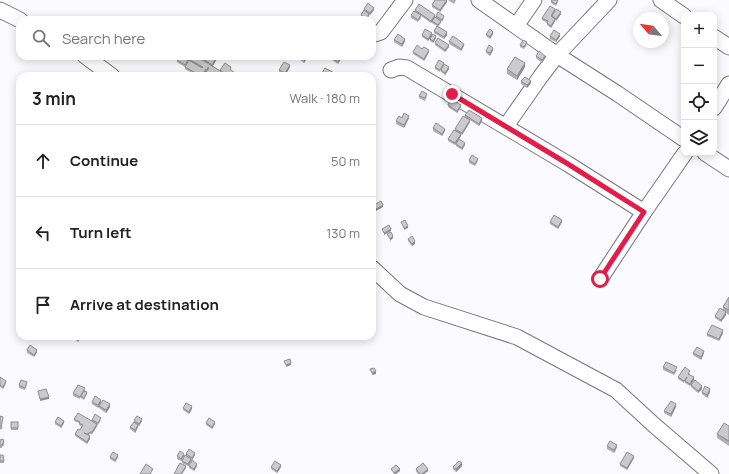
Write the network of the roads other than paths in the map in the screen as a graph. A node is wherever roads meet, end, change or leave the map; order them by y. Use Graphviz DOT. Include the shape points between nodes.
graph roads {
  1 [pos="406,0"];
  2 [pos="479,0"];
  3 [pos="534,0"];
  4 [pos="609,0"];
  5 [pos="661,0"];
  6 [pos="0,10"];
  7 [pos="681,14"];
  8 [pos="16,18"];
  9 [pos="516,26"];
  10 [pos="376,34"];
  11 [pos="717,39"];
  12 [pos="729,47"];
  13 [pos="557,55"];
  14 [pos="91,60"];
  15 [pos="391,70"];
  16 [pos="107,72"];
  17 [pos="729,84"];
  18 [pos="717,103"];
  19 [pos="506,126"];
  20 [pos="681,137"];
  21 [pos="683,156"];
  22 [pos="710,156"];
  23 [pos="729,169"];
  24 [pos="644,212"];
  25 [pos="376,272"];
  26 [pos="600,279"];
  27 [pos="711,474"];
  1 -- 10 [label="street" via="381,32"];
  2 -- 9 [label="street"];
  3 -- 9 [label="street"];
  4 -- 13 [label="street"];
  5 -- 7 [label="street"];
  6 -- 8 [label="street"];
  9 -- 13 [label="street"];
  11 -- 12 [label="street"];
  13 -- 19 [label="street"];
  13 -- 20 [label="street"];
  14 -- 16 [label="street"];
  15 -- 19 [label="street" via="407,68"];
  17 -- 18 [label="street"];
  19 -- 24 [label="street"];
  21 -- 24 [label="street"];
  22 -- 23 [label="street"];
  24 -- 26 [label="street"];
  25 -- 27 [label="street" via="400,294 424,307 517,337 616,390"];
}
